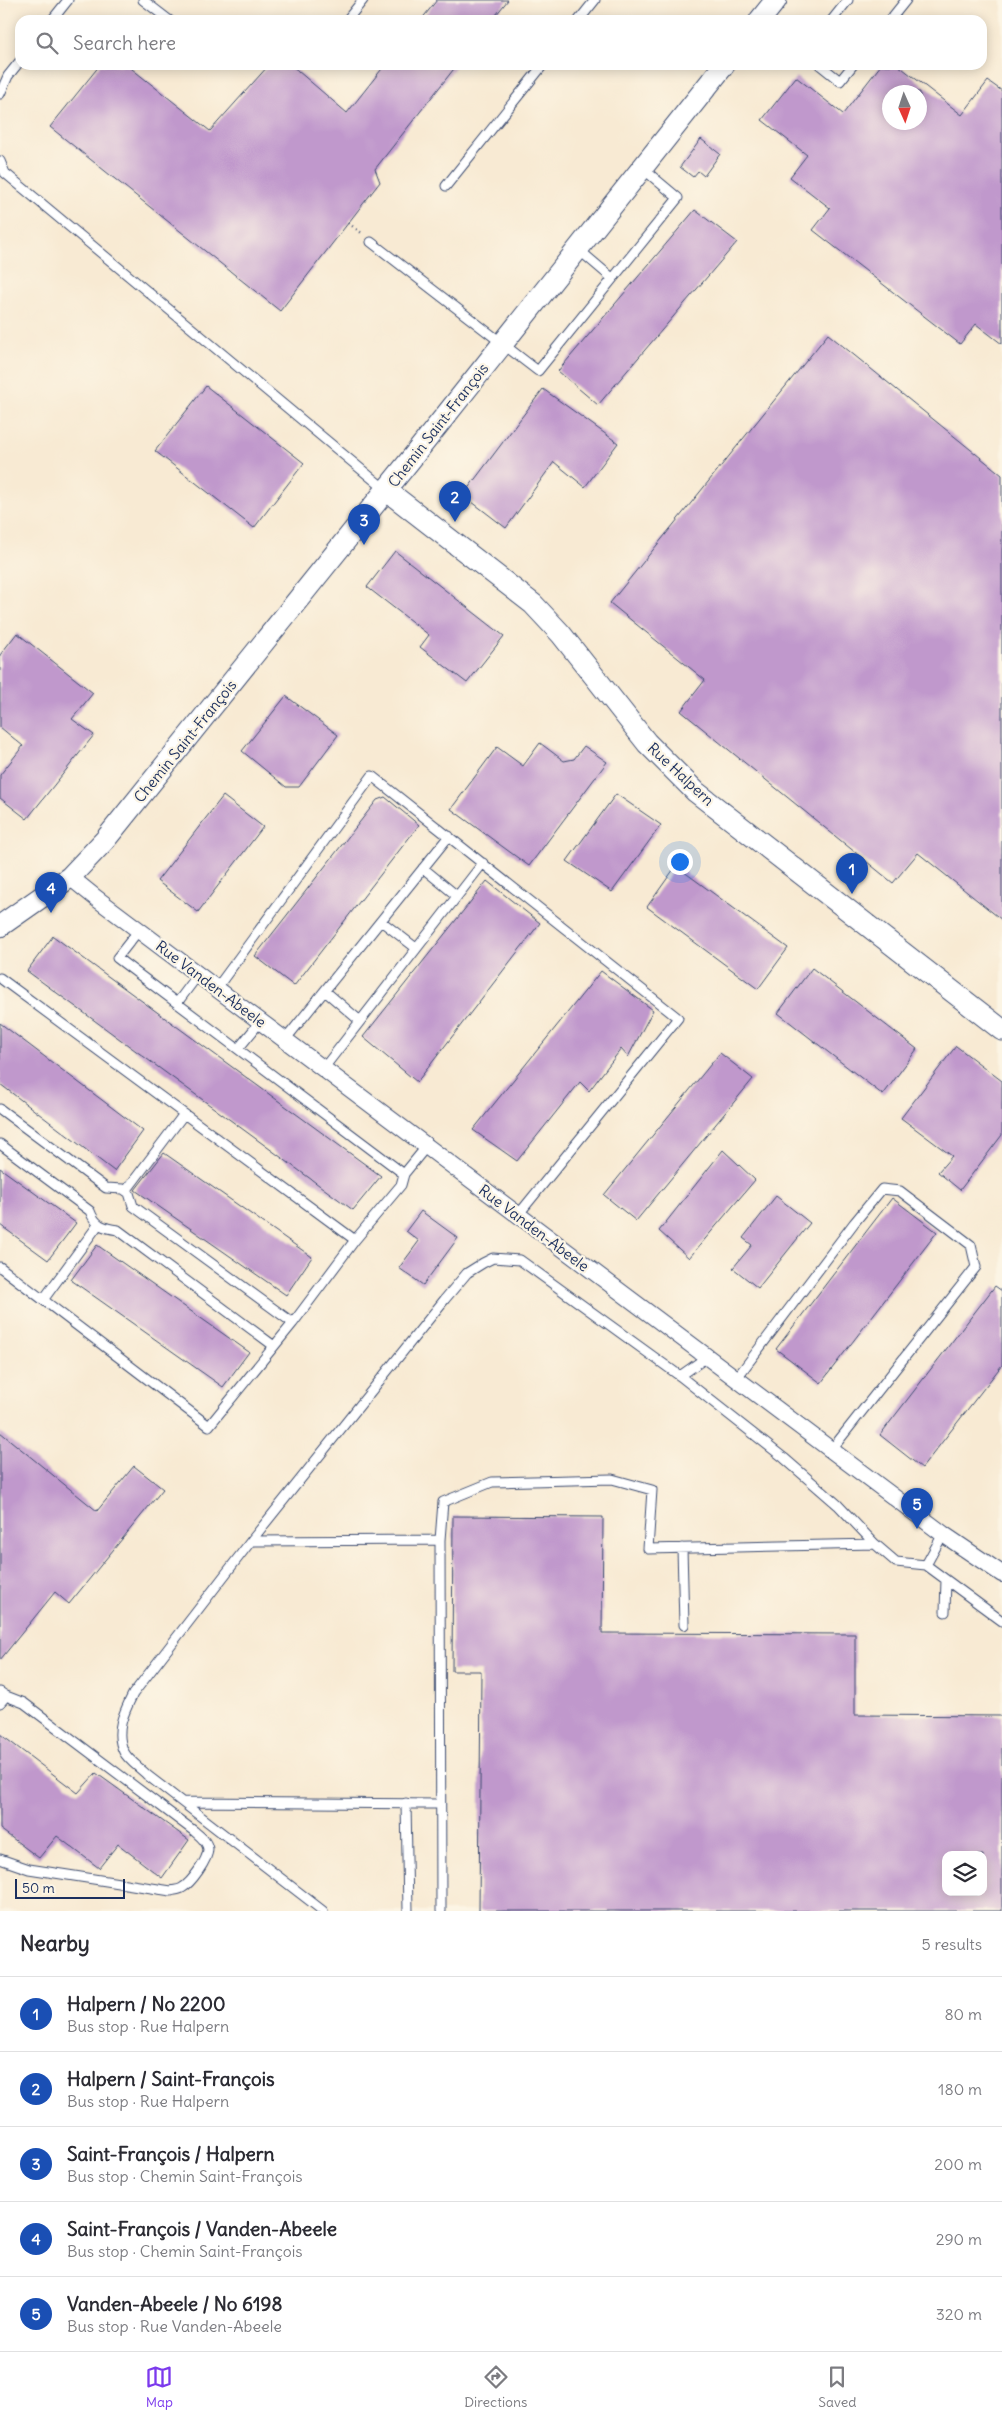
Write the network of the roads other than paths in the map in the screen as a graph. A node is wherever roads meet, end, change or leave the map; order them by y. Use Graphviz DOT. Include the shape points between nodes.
graph roads {
  1 [pos="68,0"];
  2 [pos="143,0"];
  3 [pos="363,0"];
  4 [pos="595,0"];
  5 [pos="776,0"];
  6 [pos="848,0"];
  7 [pos="906,0"];
  8 [pos="56,15"];
  9 [pos="162,15"];
  10 [pos="351,15"];
  11 [pos="583,15"];
  12 [pos="764,15"];
  13 [pos="836,15"];
  14 [pos="894,15"];
  15 [pos="15,67"];
  16 [pos="539,70"];
  17 [pos="720,70"];
  18 [pos="826,70"];
  19 [pos="849,70"];
  20 [pos="0,94"];
  21 [pos="0,161"];
  22 [pos="641,167"];
  23 [pos="446,186"];
  24 [pos="370,242"];
  25 [pos="577,249"];
  26 [pos="612,278"];
  27 [pos="502,344"];
  28 [pos="386,490"];
  29 [pos="449,836"];
  30 [pos="483,863"];
  31 [pos="423,868"];
  32 [pos="70,877"];
  33 [pos="457,896"];
  34 [pos="381,921"];
  35 [pos="0,926"];
  36 [pos="139,930"];
  37 [pos="416,948"];
  38 [pos="198,976"];
  39 [pos="0,978"];
  40 [pos="216,989"];
  41 [pos="325,991"];
  42 [pos="177,1003"];
  43 [pos="360,1021"];
  44 [pos="260,1022"];
  45 [pos="1002,1030"];
  46 [pos="285,1040"];
  47 [pos="238,1049"];
  48 [pos="323,1069"];
  49 [pos="0,1109"];
  50 [pos="184,1114"];
  51 [pos="0,1144"];
  52 [pos="426,1147"];
  53 [pos="404,1174"];
  54 [pos="126,1191"];
  55 [pos="518,1215"];
  56 [pos="98,1225"];
  57 [pos="355,1240"];
  58 [pos="0,1267"];
  59 [pos="43,1300"];
  60 [pos="293,1323"];
  61 [pos="274,1346"];
  62 [pos="706,1357"];
  63 [pos="680,1376"];
  64 [pos="736,1379"];
  65 [pos="832,1450"];
  66 [pos="943,1534"];
  67 [pos="440,1540"];
  68 [pos="251,1541"];
  69 [pos="875,1544"];
  70 [pos="682,1548"];
  71 [pos="926,1565"];
  72 [pos="1002,1574"];
  73 [pos="946,1580"];
  74 [pos="945,1612"];
  75 [pos="1002,1621"];
  76 [pos="684,1625"];
  77 [pos="2,1697"];
  78 [pos="183,1802"];
  79 [pos="406,1803"];
  80 [pos="440,1804"];
  81 [pos="0,1859"];
  82 [pos="323,1911"];
  83 [pos="408,1911"];
  84 [pos="441,1911"];
  1 -- 8 [label="lane"];
  2 -- 9 [label="lane"];
  3 -- 10 [label="lane"];
  4 -- 11 [label="lane"];
  5 -- 12 [label="street"];
  6 -- 13 [label="lane"];
  7 -- 14 [label="lane"];
  15 -- 20 [label="lane"];
  16 -- 23 [label="lane"];
  17 -- 22 [label="street, Chemin Saint-François"];
  18 -- 19 [label="lane" via="840,81"];
  21 -- 28 [label="lane" via="5,173"];
  22 -- 25 [label="street, Chemin Saint-François"];
  22 -- 26 [label="lane" via="678,198"];
  24 -- 27 [label="lane"];
  25 -- 26 [label="lane"];
  25 -- 27 [label="street, Chemin Saint-François"];
  26 -- 27 [label="lane" via="538,371"];
  27 -- 28 [label="street, Chemin Saint-François"];
  28 -- 32 [label="street, Chemin Saint-François" via="105,840"];
  28 -- 45 [label="street, Rue Halpern" via="534,604 647,743 696,792"];
  29 -- 30 [label="lane"];
  29 -- 31 [label="lane"];
  29 -- 40 [label="lane" via="372,776"];
  30 -- 33 [label="lane"];
  30 -- 55 [label="lane" via="678,1018"];
  31 -- 33 [label="lane"];
  31 -- 34 [label="lane"];
  32 -- 35 [label="street, Chemin Saint-François"];
  32 -- 36 [label="street, Rue Vanden-Abeele"];
  33 -- 37 [label="lane"];
  34 -- 37 [label="lane"];
  34 -- 41 [label="lane"];
  36 -- 38 [label="street, Rue Vanden-Abeele"];
  36 -- 42 [label="lane" via="117,958"];
  37 -- 43 [label="lane"];
  38 -- 40 [label="street, Rue Vanden-Abeele"];
  38 -- 42 [label="lane"];
  39 -- 50 [label="lane"];
  40 -- 44 [label="street, Rue Vanden-Abeele"];
  41 -- 43 [label="lane"];
  41 -- 46 [label="lane"];
  42 -- 47 [label="lane"];
  43 -- 48 [label="lane"];
  44 -- 46 [label="street, Rue Vanden-Abeele"];
  44 -- 47 [label="lane"];
  46 -- 48 [label="street, Rue Vanden-Abeele"];
  47 -- 53 [label="lane"];
  48 -- 52 [label="street, Rue Vanden-Abeele"];
  49 -- 54 [label="lane" via="106,1188"];
  50 -- 54 [label="lane"];
  50 -- 57 [label="lane"];
  51 -- 56 [label="lane" via="90,1211"];
  52 -- 53 [label="lane"];
  52 -- 55 [label="street, Rue Vanden-Abeele"];
  53 -- 57 [label="lane" via="401,1185"];
  54 -- 60 [label="lane" via="133,1206"];
  55 -- 62 [label="street, Rue Vanden-Abeele"];
  56 -- 59 [label="lane"];
  56 -- 61 [label="lane" via="118,1230"];
  57 -- 60 [label="lane"];
  58 -- 59 [label="lane"];
  59 -- 61 [label="lane" via="209,1426"];
  60 -- 61 [label="lane"];
  62 -- 63 [label="lane"];
  62 -- 64 [label="street, Rue Vanden-Abeele"];
  63 -- 68 [label="lane" via="520,1260 493,1258 467,1273"];
  63 -- 69 [label="lane" via="784,1458 838,1505"];
  64 -- 65 [label="street, Rue Vanden-Abeele"];
  64 -- 65 [label="lane" via="882,1189 900,1191 971,1245 976,1267"];
  65 -- 66 [label="street, Rue Vanden-Abeele"];
  66 -- 71 [label="lane"];
  66 -- 72 [label="street, Rue Vanden-Abeele"];
  67 -- 68 [label="lane"];
  67 -- 70 [label="lane" via="443,1502 492,1482 612,1479 652,1490 648,1549"];
  67 -- 80 [label="lane"];
  68 -- 78 [label="lane" via="133,1694 122,1716 120,1735 124,1752 147,1775"];
  69 -- 70 [label="lane"];
  69 -- 71 [label="lane" via="896,1562"];
  70 -- 76 [label="lane"];
  71 -- 73 [label="lane"];
  73 -- 74 [label="lane"];
  73 -- 75 [label="lane"];
  77 -- 81 [label="lane" via="24,1702 194,1831 208,1848 207,1856 189,1882 171,1891 29,1869"];
  78 -- 79 [label="lane"];
  78 -- 82 [label="lane"];
  79 -- 80 [label="lane"];
  79 -- 83 [label="lane"];
  80 -- 84 [label="lane"];
}
